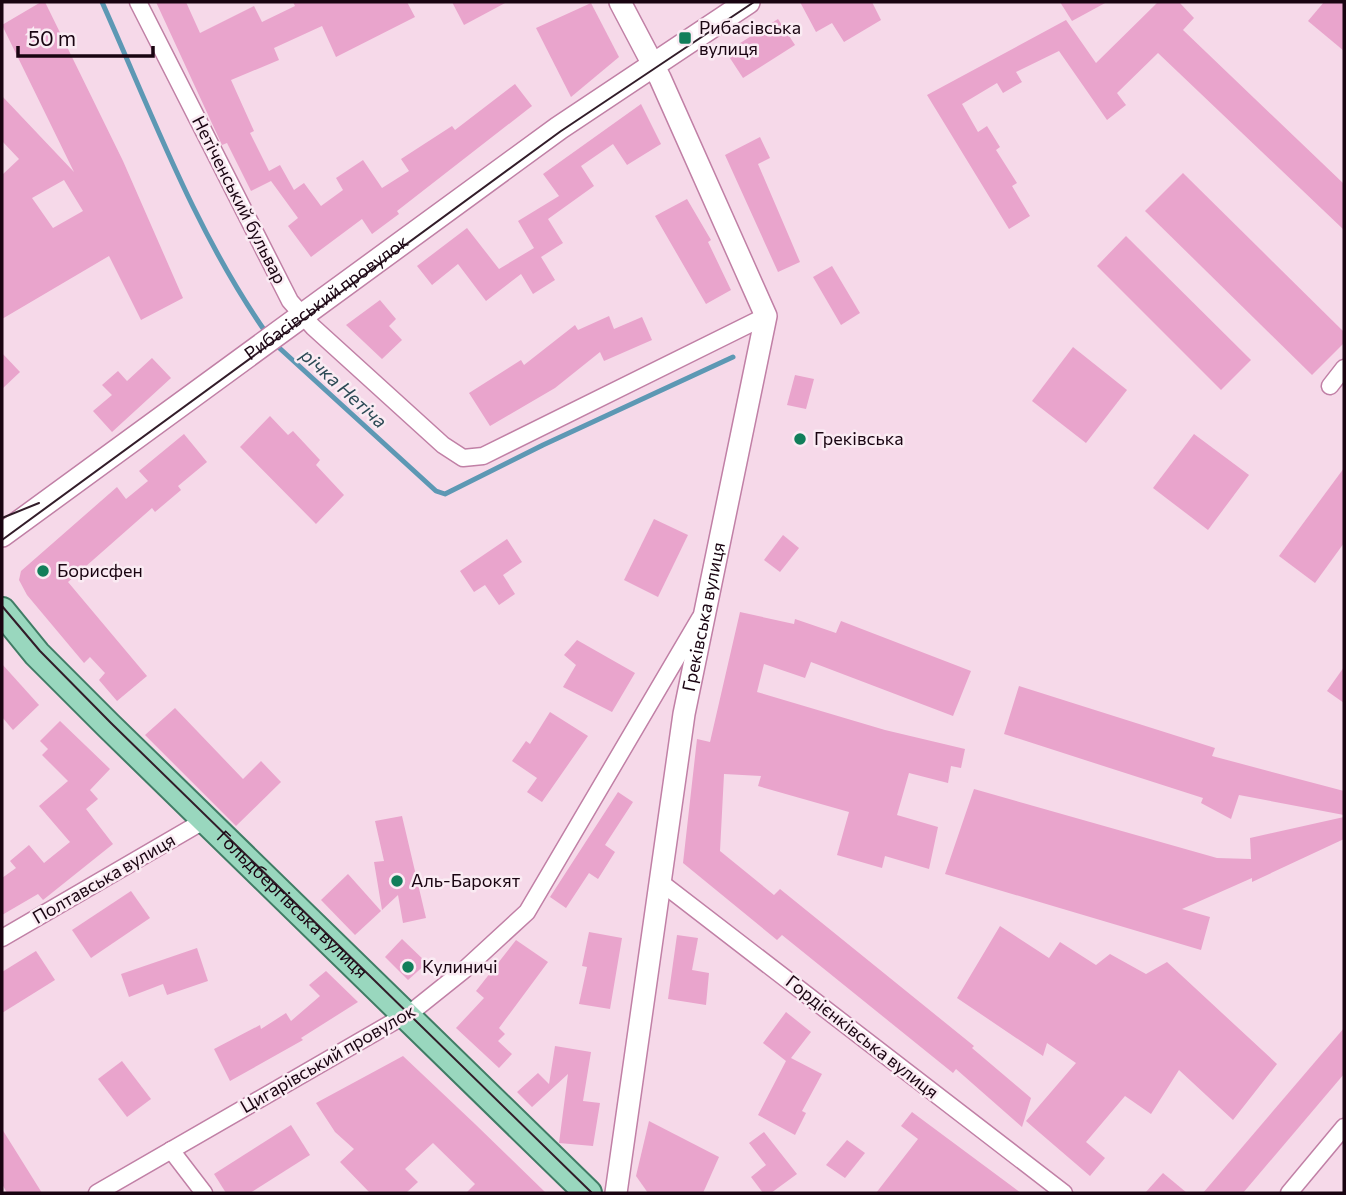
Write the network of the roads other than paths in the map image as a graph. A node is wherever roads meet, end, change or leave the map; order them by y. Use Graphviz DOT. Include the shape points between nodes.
graph roads {
  1 [pos="138,2"];
  2 [pos="620,2"];
  3 [pos="748,2"];
  4 [pos="648,55"];
  5 [pos="301,314"];
  6 [pos="766,316"];
  7 [pos="1344,369"];
  8 [pos="1330,386"];
  9 [pos="2,535"];
  10 [pos="706,607"];
  11 [pos="2,611"];
  12 [pos="205,820"];
  13 [pos="659,881"];
  14 [pos="2,938"];
  15 [pos="405,1016"];
  16 [pos="1344,1127"];
  17 [pos="171,1150"];
  18 [pos="97,1193"];
  19 [pos="204,1193"];
  20 [pos="588,1193"];
  21 [pos="616,1193"];
  22 [pos="1064,1193"];
  23 [pos="1289,1193"];
  1 -- 5 [label="street, Нетіченський бульвар" via="290,301"];
  2 -- 4 [label="street"];
  3 -- 4 [label="main road"];
  4 -- 5 [label="main road, Рибасівський провулок"];
  4 -- 6 [label="street"];
  5 -- 6 [label="street, Нетіченський бульвар" via="443,445 463,458 483,456"];
  5 -- 9 [label="main road, Рибасівський провулок"];
  6 -- 10 [label="street, Греківська вулиця"];
  7 -- 8 [label="street"];
  10 -- 13 [label="street, Греківська вулиця" via="684,714"];
  10 -- 15 [label="street, Цигарівський провулок" via="527,912"];
  11 -- 12 [label="main road, Гольдбергівська вулиця" via="37,653"];
  12 -- 14 [label="street, Полтавська вулиця"];
  12 -- 15 [label="main road, Гольдбергівська вулиця"];
  13 -- 21 [label="street, Греківська вулиця"];
  13 -- 22 [label="street, Гордієнківська вулиця"];
  15 -- 17 [label="street, Цигарівський провулок"];
  15 -- 20 [label="main road, Гольдбергівська вулиця"];
  16 -- 23 [label="street"];
  17 -- 18 [label="street, Цигарівський провулок"];
  17 -- 19 [label="street"];
}
